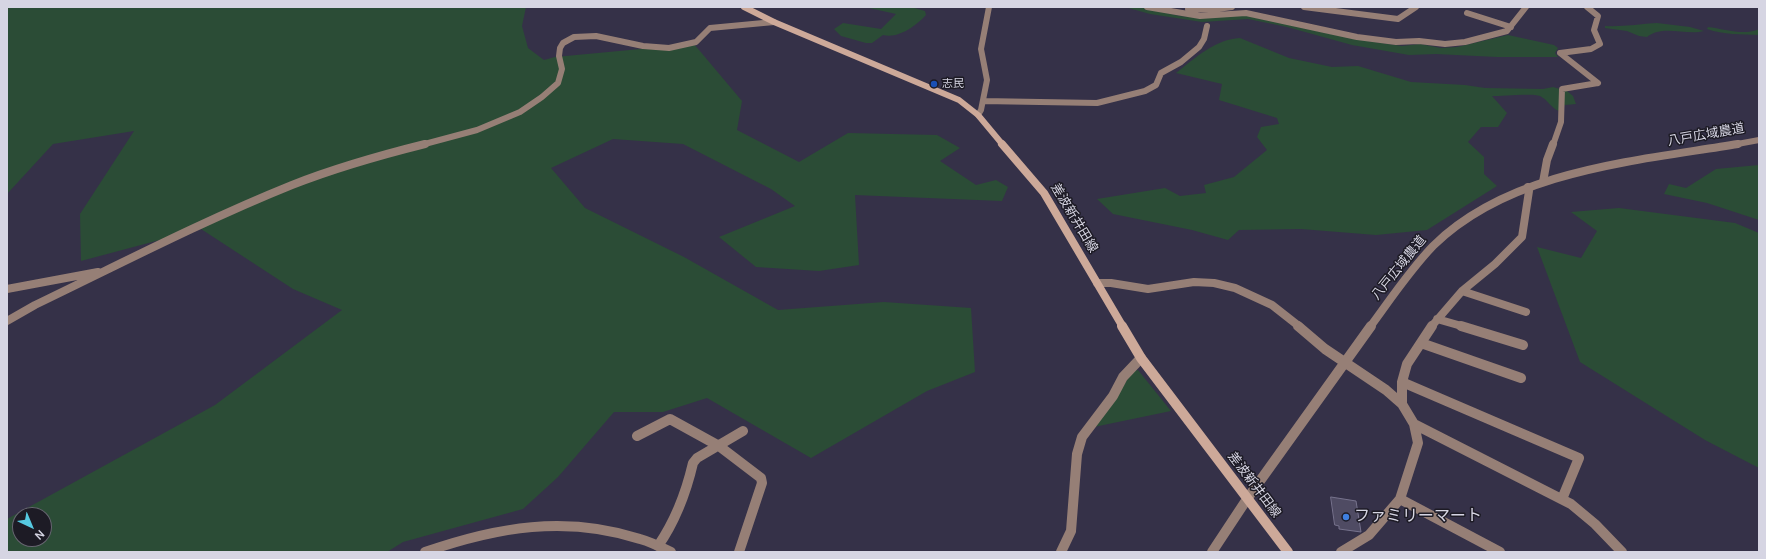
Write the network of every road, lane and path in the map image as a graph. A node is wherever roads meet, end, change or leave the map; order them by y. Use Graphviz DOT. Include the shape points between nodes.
graph roads {
  1 [pos="744,7"];
  2 [pos="989,7"];
  3 [pos="1147,7"];
  4 [pos="1168,7"];
  5 [pos="1232,7"];
  6 [pos="1304,7"];
  7 [pos="1416,7"];
  8 [pos="1526,7"];
  9 [pos="1587,7"];
  10 [pos="1468,13"];
  11 [pos="774,22"];
  12 [pos="1207,26"];
  13 [pos="1512,27"];
  14 [pos="983,101"];
  15 [pos="978,115"];
  16 [pos="1759,140"];
  17 [pos="1543,182"];
  18 [pos="1528,187"];
  19 [pos="107,270"];
  20 [pos="1097,283"];
  21 [pos="7,289"];
  22 [pos="1462,292"];
  23 [pos="1526,312"];
  24 [pos="1437,319"];
  25 [pos="7,321"];
  26 [pos="1421,343"];
  27 [pos="1523,345"];
  28 [pos="1141,358"];
  29 [pos="1344,363"];
  30 [pos="1520,378"];
  31 [pos="1402,382"];
  32 [pos="1402,404"];
  33 [pos="1414,424"];
  34 [pos="743,430"];
  35 [pos="637,436"];
  36 [pos="718,446"];
  37 [pos="1247,499"];
  38 [pos="1400,499"];
  39 [pos="1562,499"];
  40 [pos="658,546"];
  41 [pos="425,552"];
  42 [pos="671,552"];
  43 [pos="739,552"];
  44 [pos="1061,552"];
  45 [pos="1212,552"];
  46 [pos="1288,552"];
  47 [pos="1340,552"];
  48 [pos="1500,552"];
  49 [pos="1622,552"];
  1 -- 11 [label="main road, 差波新井田線"];
  2 -- 14 [label="street" via="981,49 987,80"];
  3 -- 13 [label="street" via="1200,16 1246,13 1356,37 1396,42 1465,42"];
  4 -- 5 [label="street" via="1209,10"];
  6 -- 7 [label="street" via="1398,19"];
  8 -- 13 [label="street"];
  9 -- 17 [label="street" via="1598,16 1594,30 1600,44 1591,49 1560,53 1598,83 1562,89 1561,122 1546,160"];
  10 -- 13 [label="street"];
  11 -- 15 [label="main road, 差波新井田線" via="959,100"];
  11 -- 19 [label="street" via="710,28 696,42 669,48 644,46 596,36 574,37 563,43 560,48 562,69 558,83 520,112 477,130 381,155 294,184 241,206"];
  12 -- 14 [label="street" via="1199,47 1181,62 1161,73 1156,85 1145,91 1097,103"];
  14 -- 15 [label="street"];
  15 -- 20 [label="main road, 差波新井田線" via="1044,193"];
  16 -- 17 [label="street, 八戸広域農道" via="1610,166"];
  17 -- 18 [label="street, 八戸広域農道"];
  18 -- 22 [label="street" via="1522,237"];
  18 -- 29 [label="street, 八戸広域農道" via="1477,211 1442,237 1409,274"];
  19 -- 21 [label="street"];
  19 -- 25 [label="street"];
  20 -- 28 [label="main road, 差波新井田線"];
  20 -- 29 [label="street" via="1148,289 1194,282 1236,288 1272,305"];
  22 -- 23 [label="street"];
  22 -- 24 [label="street"];
  24 -- 26 [label="street"];
  24 -- 27 [label="street"];
  26 -- 30 [label="street"];
  26 -- 31 [label="street" via="1407,364"];
  28 -- 37 [label="main road, 差波新井田線"];
  28 -- 44 [label="street" via="1123,377 1113,396 1082,437 1071,530"];
  29 -- 32 [label="street" via="1386,390"];
  29 -- 37 [label="street, 八戸広域農道"];
  31 -- 32 [label="street"];
  31 -- 39 [label="street" via="1580,458"];
  32 -- 33 [label="street"];
  33 -- 38 [label="street" via="1418,443"];
  33 -- 39 [label="street"];
  34 -- 36 [label="street"];
  35 -- 36 [label="street" via="670,419"];
  36 -- 40 [label="street" via="693,463 680,510"];
  36 -- 43 [label="street" via="747,466 761,478 762,483"];
  37 -- 45 [label="street, 八戸広域農道"];
  37 -- 46 [label="main road, 差波新井田線"];
  38 -- 47 [label="street" via="1369,535"];
  38 -- 48 [label="street"];
  39 -- 49 [label="street" via="1595,524"];
  40 -- 41 [label="street" via="640,538 590,527 547,525 495,531"];
  40 -- 42 [label="street"];
}
